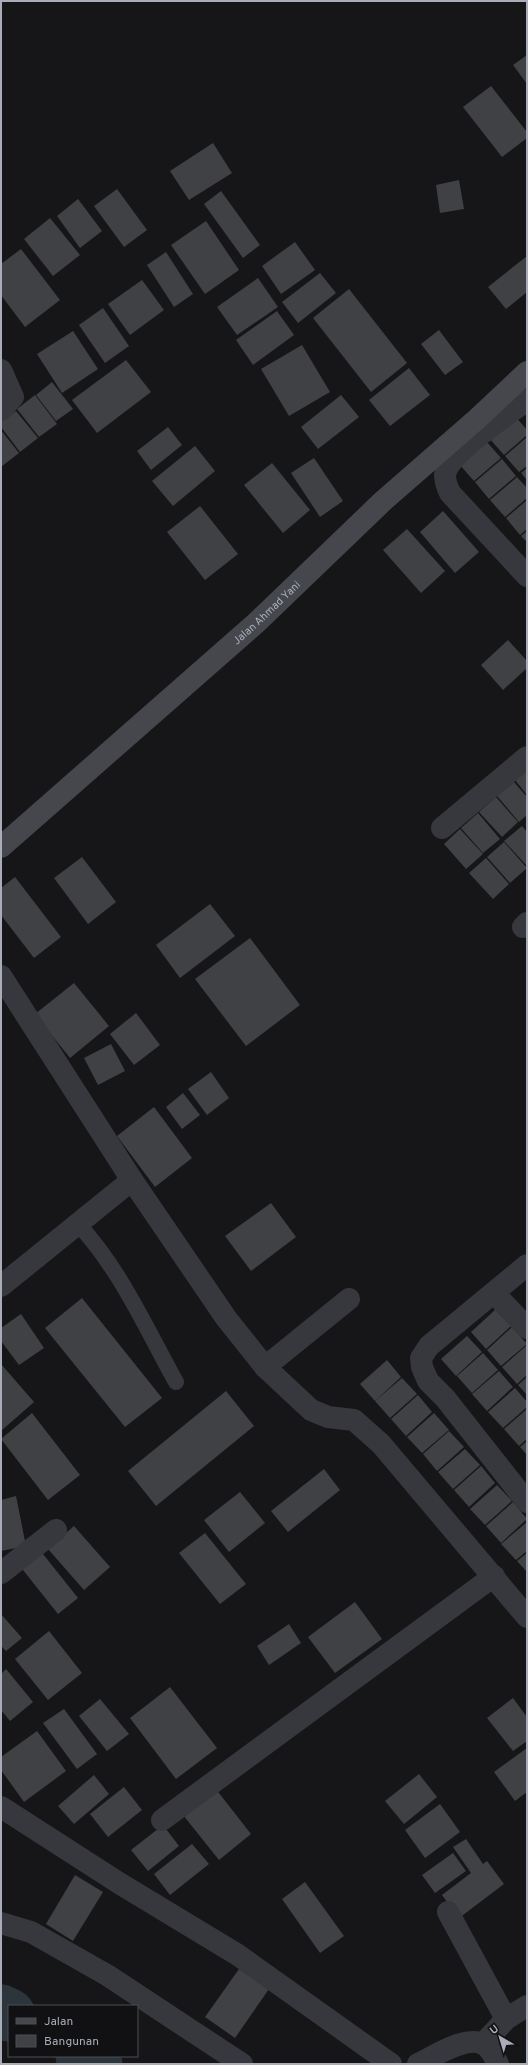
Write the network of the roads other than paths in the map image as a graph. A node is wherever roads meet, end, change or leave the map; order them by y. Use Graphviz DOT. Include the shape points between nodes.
graph roads {
  1 [pos="1,370"];
  2 [pos="527,372"];
  3 [pos="524,408"];
  4 [pos="1,410"];
  5 [pos="527,576"];
  6 [pos="527,757"];
  7 [pos="442,828"];
  8 [pos="1,847"];
  9 [pos="1,976"];
  10 [pos="132,1180"];
  11 [pos="78,1224"];
  12 [pos="527,1265"];
  13 [pos="1,1286"];
  14 [pos="494,1293"];
  15 [pos="349,1299"];
  16 [pos="527,1328"];
  17 [pos="265,1367"];
  18 [pos="176,1382"];
  19 [pos="527,1502"];
  20 [pos="56,1530"];
  21 [pos="1,1573"];
  22 [pos="494,1576"];
  23 [pos="527,1617"];
  24 [pos="1,1807"];
  25 [pos="162,1820"];
  26 [pos="448,1912"];
  27 [pos="1,1923"];
  28 [pos="527,2006"];
  29 [pos="506,2019"];
  30 [pos="483,2044"];
  31 [pos="242,2064"];
  32 [pos="391,2064"];
  33 [pos="418,2064"];
  34 [pos="498,2064"];
  1 -- 4 [label="street" via="13,397"];
  2 -- 8 [label="street, Jalan Ahmad Yani" via="383,501 256,622"];
  3 -- 5 [label="street" via="478,435 455,459 445,474 450,493"];
  6 -- 7 [label="street"];
  9 -- 10 [label="street"];
  10 -- 11 [label="street"];
  10 -- 17 [label="street" via="226,1318"];
  11 -- 13 [label="street"];
  11 -- 18 [label="lane" via="95,1242 113,1270"];
  12 -- 14 [label="street"];
  14 -- 16 [label="street"];
  14 -- 19 [label="street" via="429,1346 421,1358 422,1367 428,1381 445,1398"];
  15 -- 17 [label="street"];
  17 -- 22 [label="street" via="311,1410 328,1417 354,1420 364,1428 381,1444"];
  20 -- 21 [label="street"];
  22 -- 23 [label="street"];
  22 -- 25 [label="street"];
  24 -- 32 [label="street" via="238,1955"];
  26 -- 29 [label="street"];
  27 -- 31 [label="street" via="31,1932 107,1975"];
  28 -- 29 [label="street"];
  29 -- 30 [label="street"];
  30 -- 33 [label="street" via="472,2041 462,2044"];
  30 -- 34 [label="street"];
}
